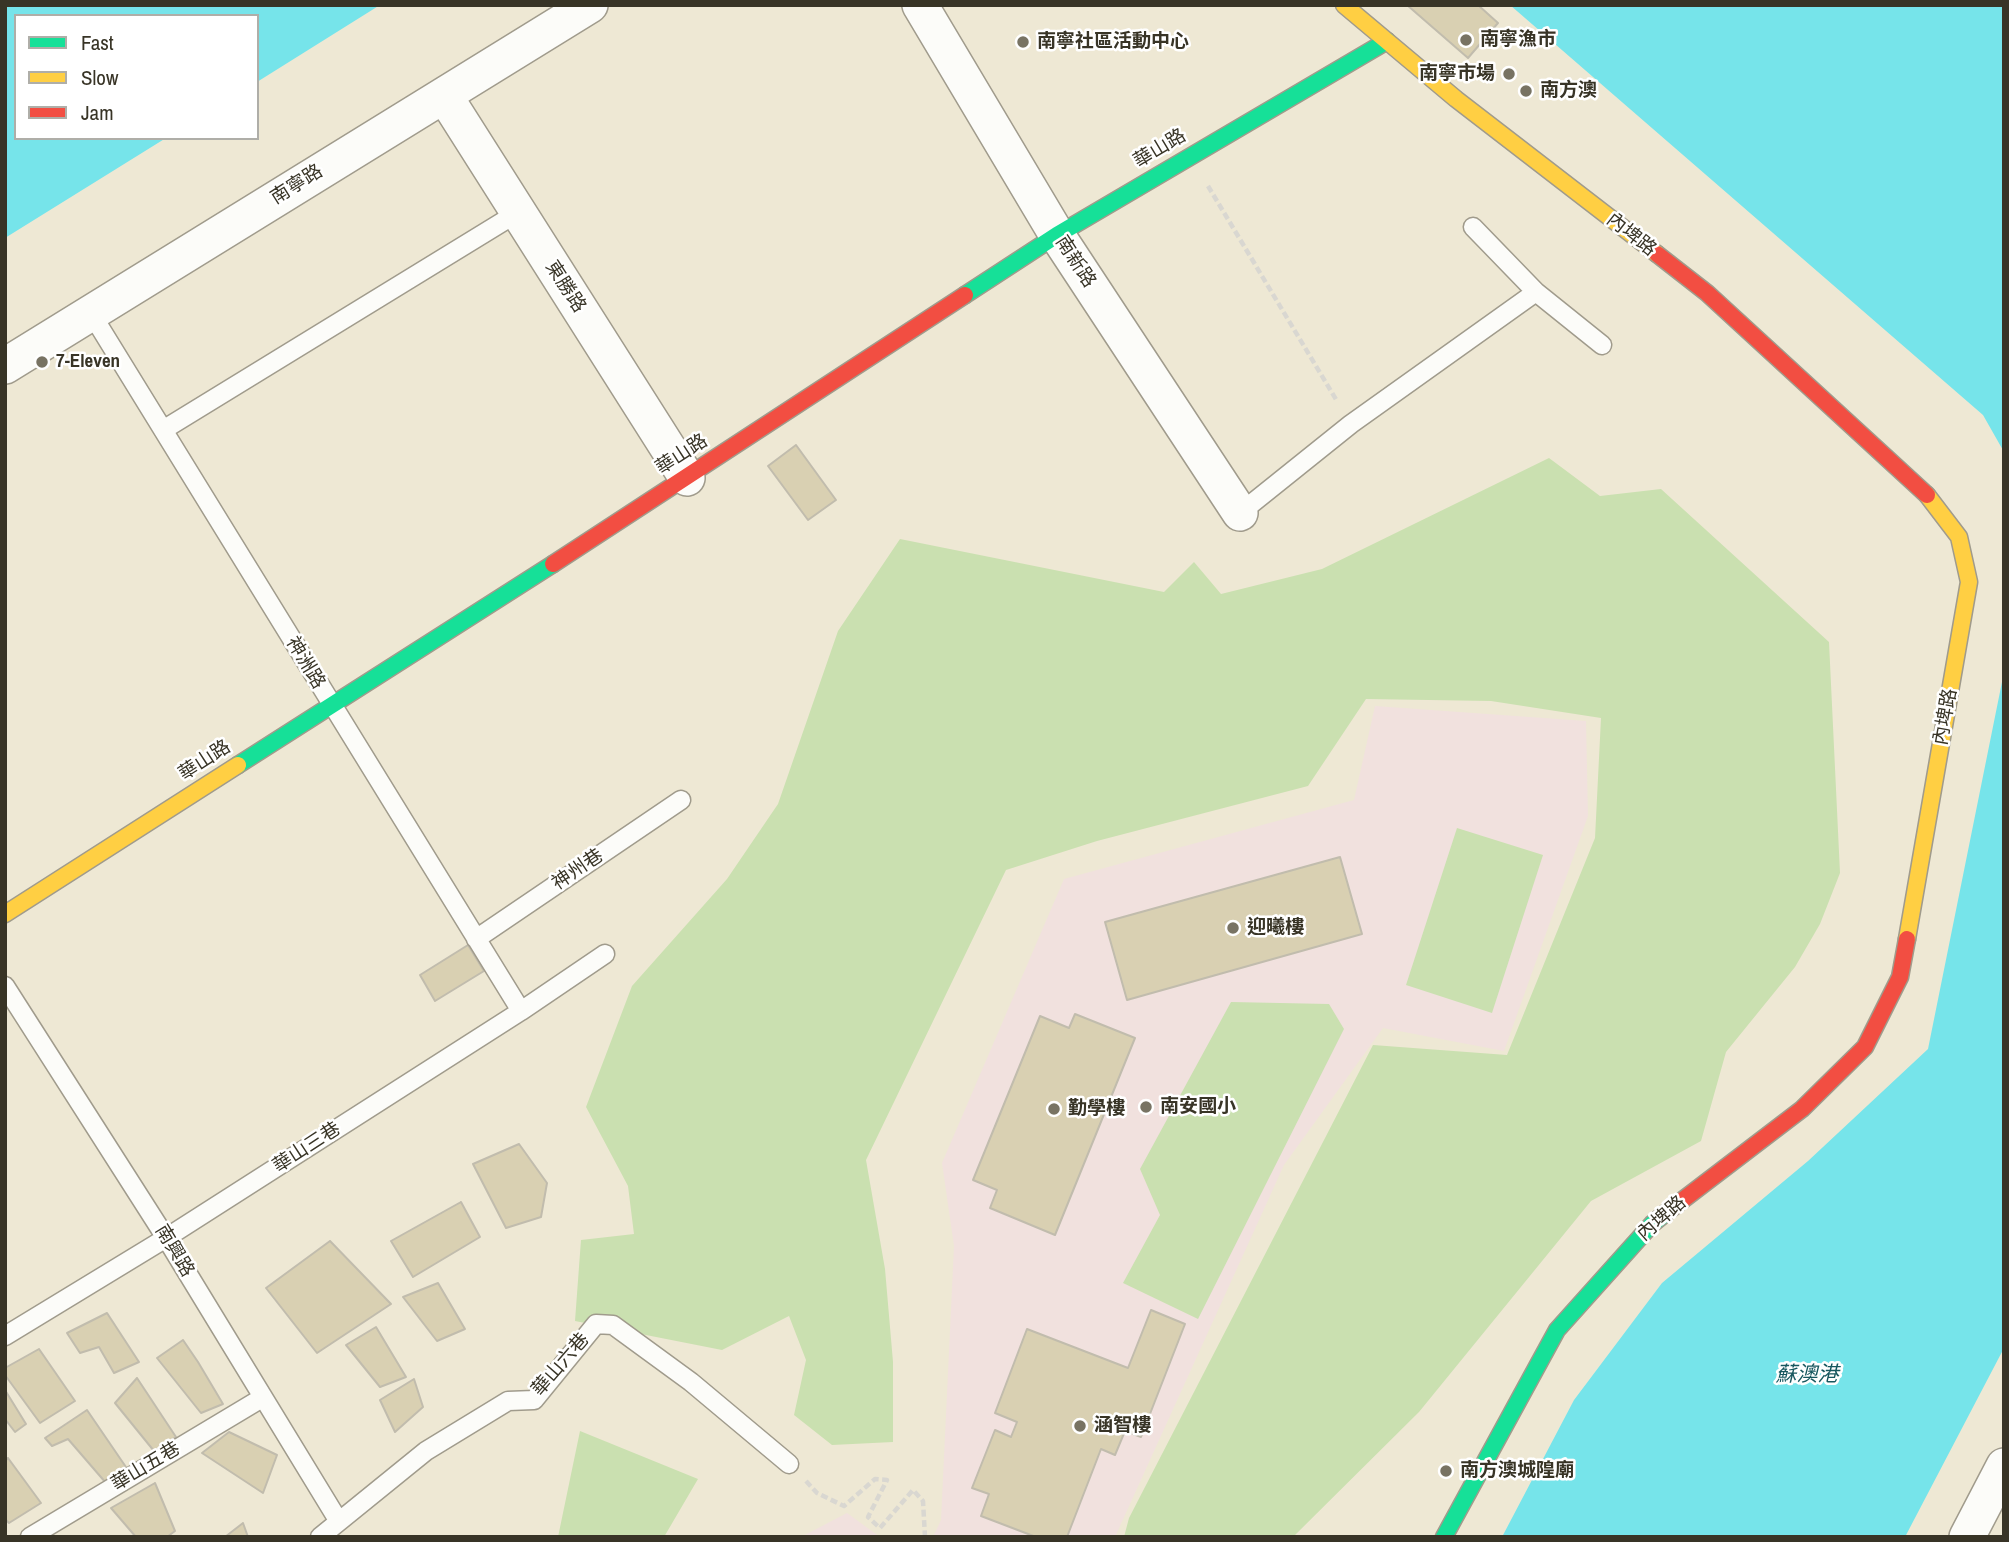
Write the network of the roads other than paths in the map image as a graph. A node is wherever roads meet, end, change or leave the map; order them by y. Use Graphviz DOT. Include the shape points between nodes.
graph roads {
  1 [pos="590,5"];
  2 [pos="920,5"];
  3 [pos="1344,5"];
  4 [pos="1387,41"];
  5 [pos="444,95"];
  6 [pos="517,213"];
  7 [pos="1473,227"];
  8 [pos="1057,235"];
  9 [pos="1536,292"];
  10 [pos="91,313"];
  11 [pos="1602,345"];
  12 [pos="5,366"];
  13 [pos="163,430"];
  14 [pos="687,478"];
  15 [pos="1240,513"];
  16 [pos="332,705"];
  17 [pos="681,800"];
  18 [pos="5,914"];
  19 [pos="476,939"];
  20 [pos="605,954"];
  21 [pos="5,986"];
  22 [pos="521,1011"];
  23 [pos="166,1238"];
  24 [pos="5,1336"];
  25 [pos="262,1398"];
  26 [pos="789,1464"];
  27 [pos="2004,1466"];
  28 [pos="335,1528"];
  29 [pos="30,1537"];
  30 [pos="320,1537"];
  31 [pos="1444,1537"];
  32 [pos="1967,1537"];
  1 -- 5 [label="street, 南寧路"];
  2 -- 8 [label="street, 南新路"];
  3 -- 4 [label="street, 內埤路"];
  4 -- 8 [label="street, 華山路"];
  4 -- 31 [label="street, 內埤路" via="1707,293 1929,497 1959,537 1969,582 1900,977 1865,1047 1802,1109 1652,1224 1557,1330"];
  5 -- 6 [label="street, 東勝路"];
  5 -- 10 [label="street, 南寧路"];
  6 -- 13 [label="lane"];
  6 -- 14 [label="street, 東勝路"];
  7 -- 9 [label="lane"];
  8 -- 14 [label="street, 華山路"];
  8 -- 15 [label="street, 南新路"];
  9 -- 11 [label="lane"];
  9 -- 15 [label="lane" via="1350,424"];
  10 -- 12 [label="street, 南寧路"];
  10 -- 13 [label="lane, 神洲路"];
  13 -- 16 [label="lane, 神洲路"];
  14 -- 16 [label="street, 華山路"];
  16 -- 18 [label="street, 華山路"];
  16 -- 19 [label="lane, 神洲路"];
  17 -- 19 [label="lane, 神州巷"];
  19 -- 22 [label="lane, 神洲路"];
  20 -- 22 [label="lane, 華山三巷"];
  21 -- 23 [label="lane, 南興路"];
  22 -- 23 [label="lane, 華山三巷"];
  23 -- 24 [label="lane, 華山三巷"];
  23 -- 25 [label="lane, 南興路"];
  25 -- 28 [label="lane, 南興路"];
  25 -- 29 [label="lane, 華山五巷"];
  26 -- 28 [label="lane, 華山六巷" via="691,1382 613,1325 596,1324 534,1400 508,1401 426,1451"];
  27 -- 32 [label="street"];
  28 -- 30 [label="lane"];
}
